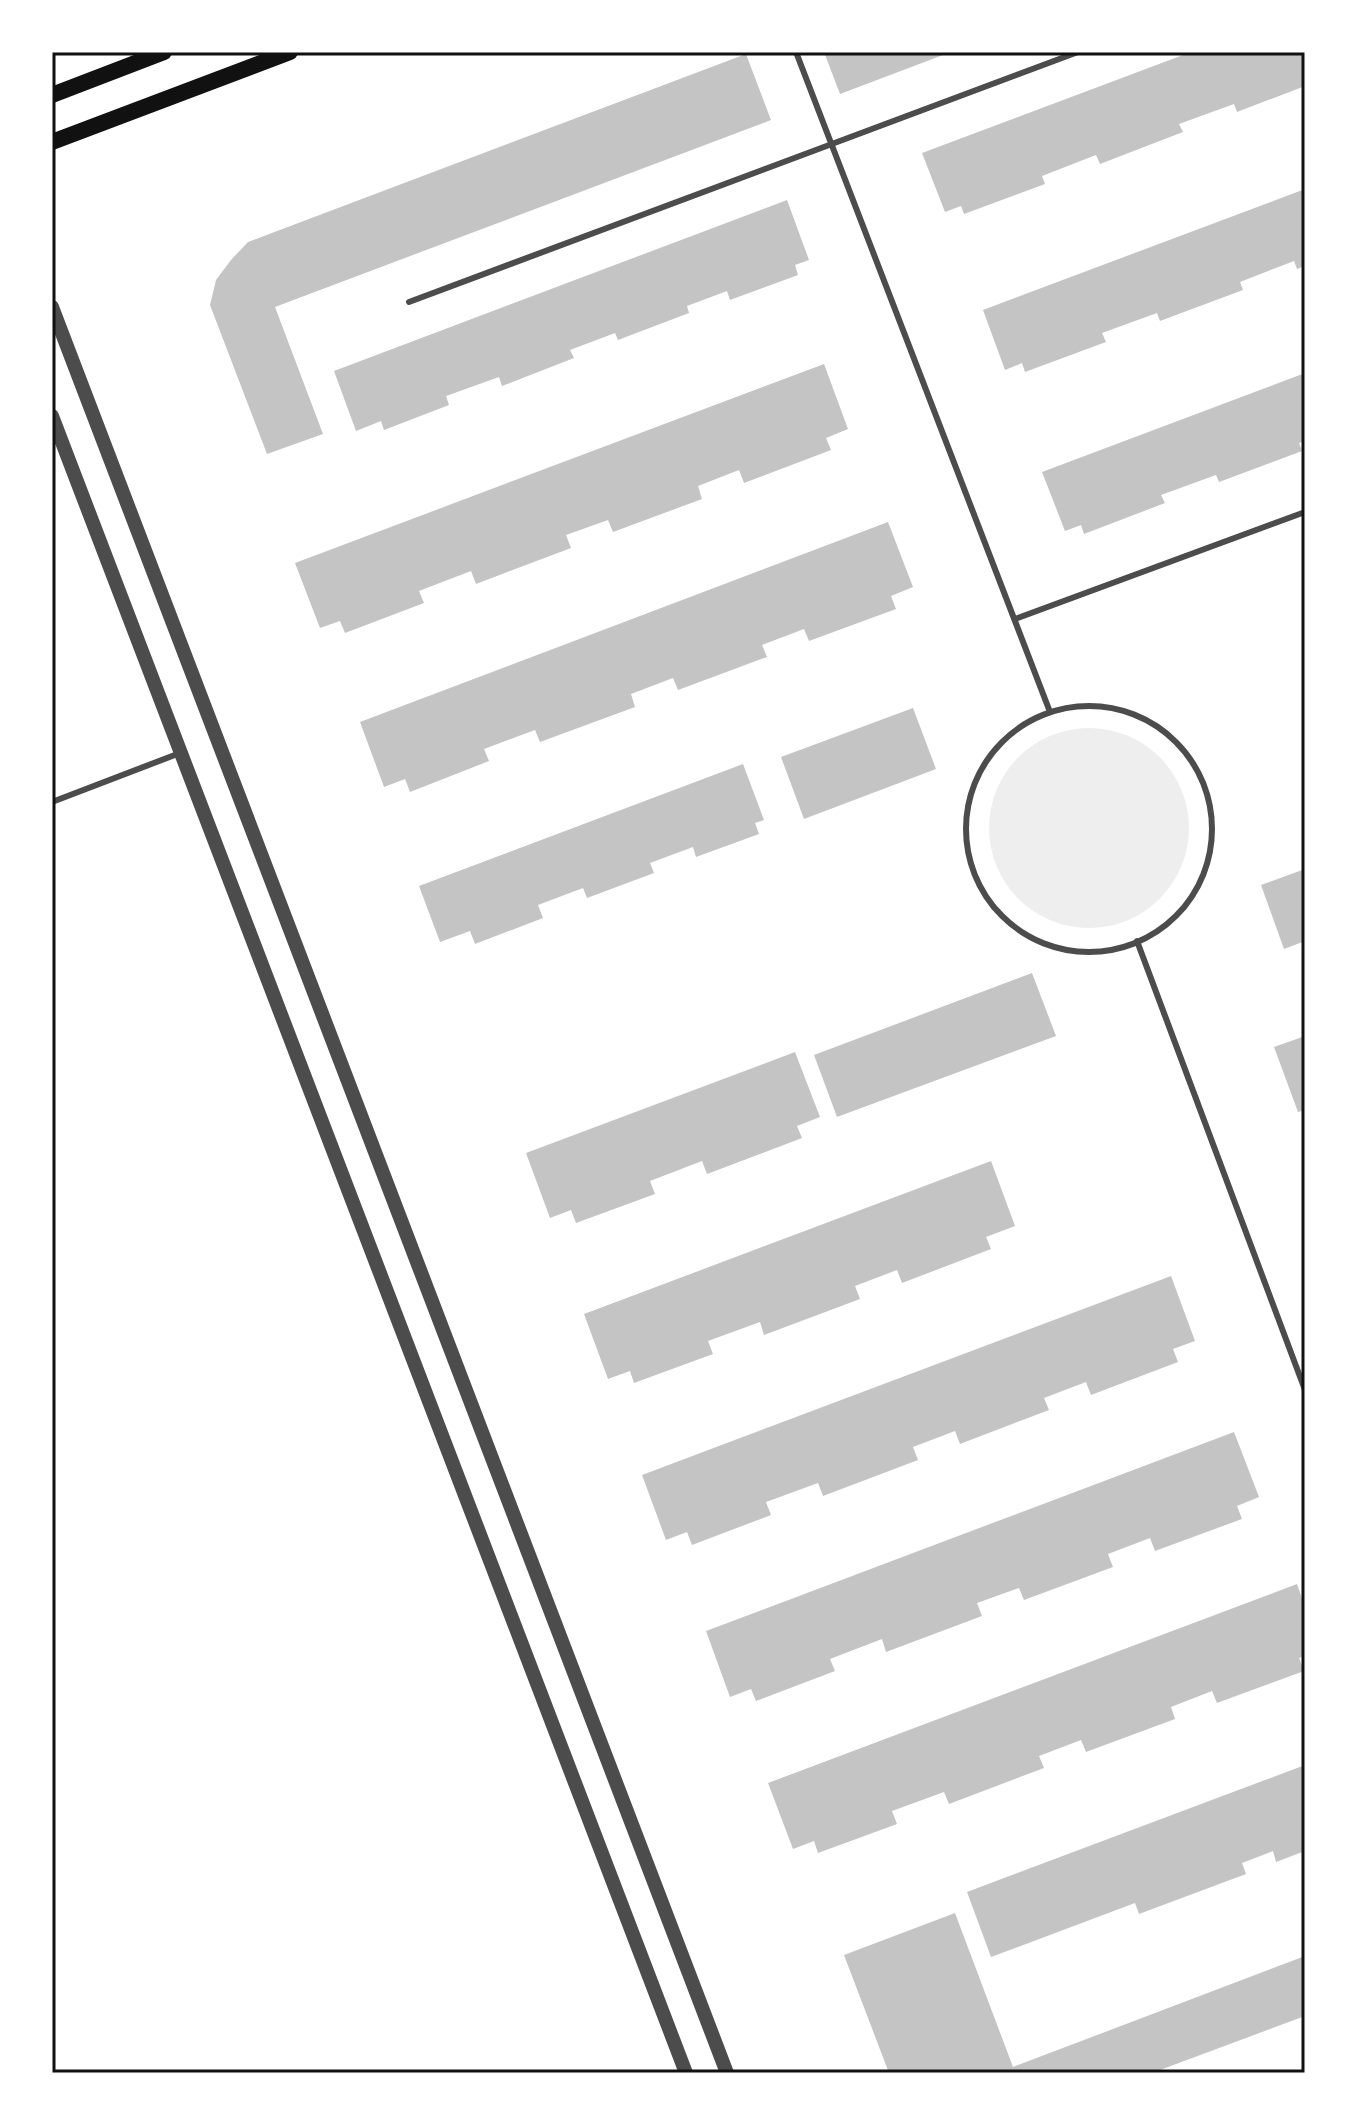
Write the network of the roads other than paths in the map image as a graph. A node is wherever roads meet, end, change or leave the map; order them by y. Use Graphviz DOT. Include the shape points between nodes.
graph roads {
  1 [pos="164,52"];
  2 [pos="290,52"];
  3 [pos="796,52"];
  4 [pos="1078,52"];
  5 [pos="52,95"];
  6 [pos="52,142"];
  7 [pos="832,144"];
  8 [pos="409,302"];
  9 [pos="52,307"];
  10 [pos="52,416"];
  11 [pos="1305,512"];
  12 [pos="1015,619"];
  13 [pos="1050,712"];
  14 [pos="181,753"];
  15 [pos="52,802"];
  16 [pos="1137,941"];
  17 [pos="1305,1390"];
  18 [pos="686,2073"];
  19 [pos="727,2073"];
  1 -- 5 [label="main road"];
  2 -- 6 [label="main road"];
  3 -- 7 [label="lane"];
  4 -- 7 [label="lane"];
  7 -- 8 [label="lane"];
  7 -- 12 [label="lane"];
  9 -- 19 [label="street"];
  10 -- 14 [label="street"];
  11 -- 12 [label="lane"];
  12 -- 13 [label="lane"];
  13 -- 16 [label="lane" via="1101,707 1152,723 1174,739 1204,783 1212,836 1207,865 1177,915"];
  13 -- 16 [label="lane" via="1006,737 976,778 965,828 978,884 994,909 1042,943 1099,952"];
  14 -- 15 [label="lane"];
  14 -- 18 [label="street"];
  16 -- 17 [label="lane"];
}
